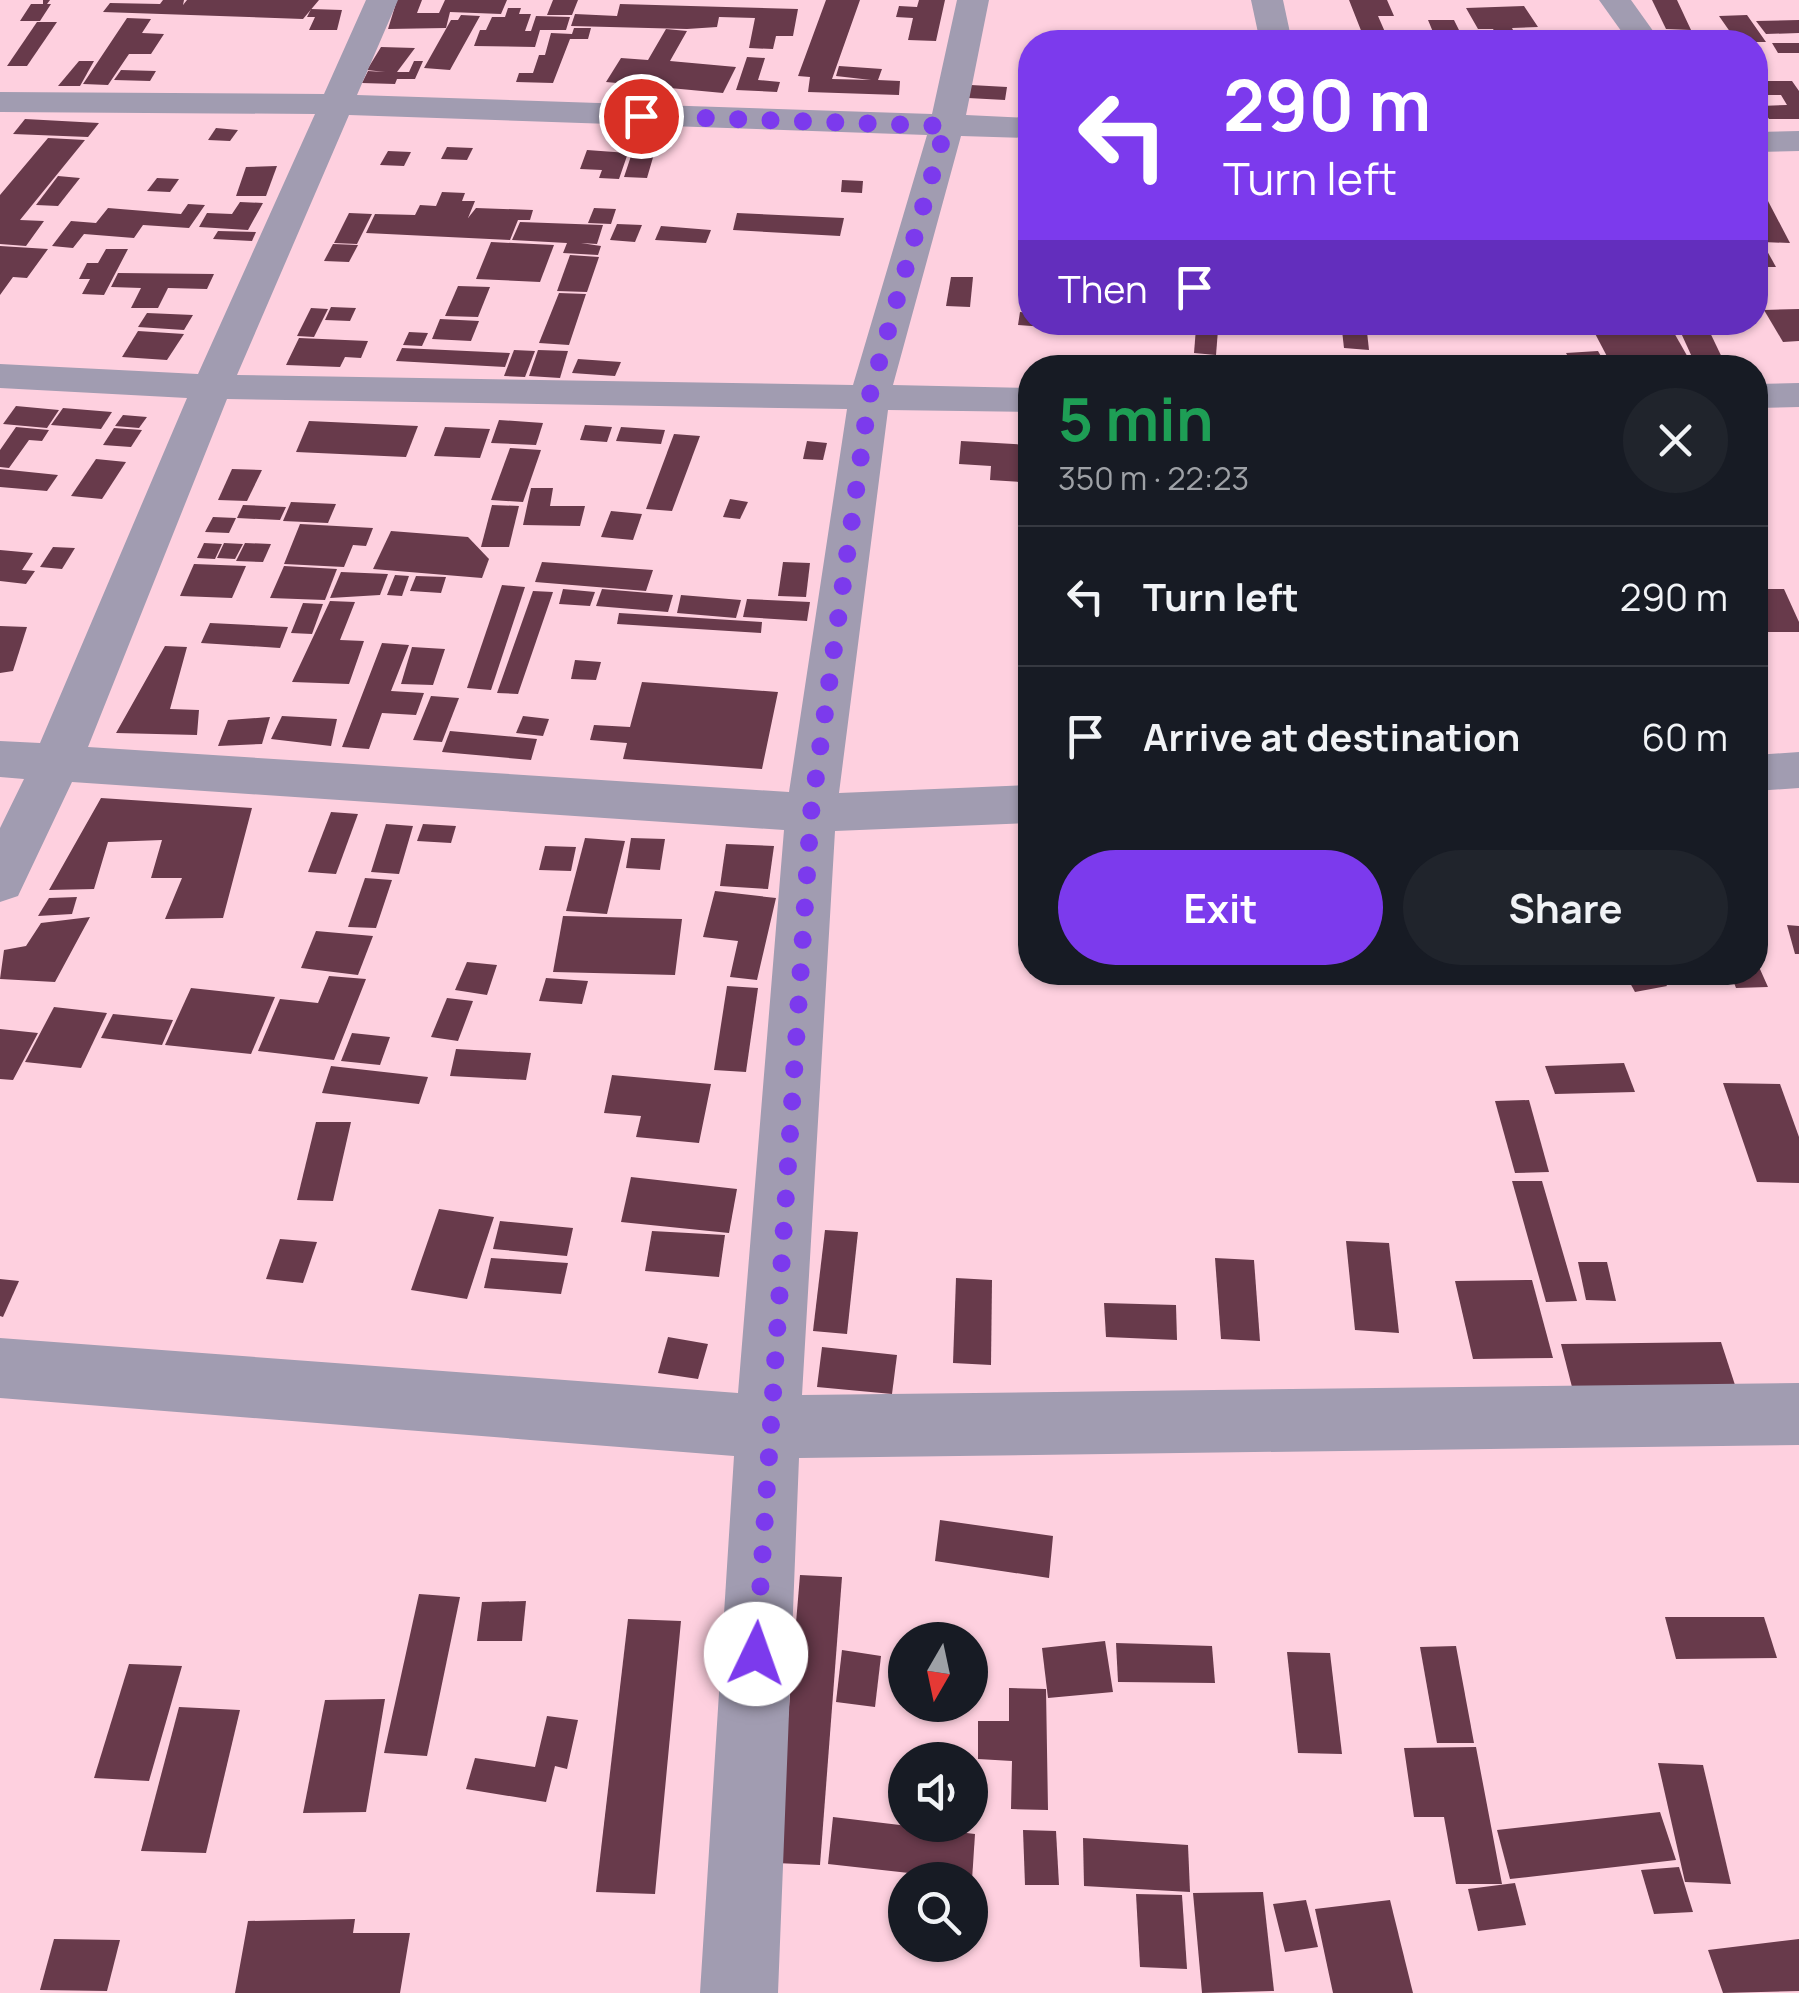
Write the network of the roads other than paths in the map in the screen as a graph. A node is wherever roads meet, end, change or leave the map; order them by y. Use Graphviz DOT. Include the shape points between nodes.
graph roads {
  1 [pos="382,0"];
  2 [pos="974,0"];
  3 [pos="1267,0"];
  4 [pos="1615,0"];
  5 [pos="1273,30"];
  6 [pos="1636,30"];
  7 [pos="0,102"];
  8 [pos="336,105"];
  9 [pos="946,126"];
  10 [pos="1018,128"];
  11 [pos="1799,141"];
  12 [pos="1768,142"];
  13 [pos="0,376"];
  14 [pos="212,388"];
  15 [pos="1799,395"];
  16 [pos="1768,396"];
  17 [pos="869,398"];
  18 [pos="1018,400"];
  19 [pos="0,759"];
  20 [pos="55,766"];
  21 [pos="1799,770"];
  22 [pos="1768,772"];
  23 [pos="1018,804"];
  24 [pos="811,813"];
  25 [pos="0,882"];
  26 [pos="0,1368"];
  27 [pos="1799,1414"];
  28 [pos="768,1427"];
  29 [pos="739,1993"];
  1 -- 8 [label="street"];
  2 -- 9 [label="street"];
  3 -- 5 [label="street"];
  4 -- 6 [label="street"];
  7 -- 8 [label="street"];
  8 -- 9 [label="street"];
  8 -- 14 [label="street"];
  9 -- 10 [label="street"];
  9 -- 17 [label="street"];
  11 -- 12 [label="street"];
  13 -- 14 [label="street"];
  14 -- 17 [label="street"];
  14 -- 20 [label="street"];
  15 -- 16 [label="street"];
  17 -- 18 [label="street"];
  17 -- 24 [label="street"];
  19 -- 20 [label="street"];
  20 -- 24 [label="street"];
  20 -- 25 [label="street"];
  21 -- 22 [label="street"];
  23 -- 24 [label="street"];
  24 -- 28 [label="street"];
  26 -- 28 [label="street"];
  27 -- 28 [label="street"];
  28 -- 29 [label="street"];
}
